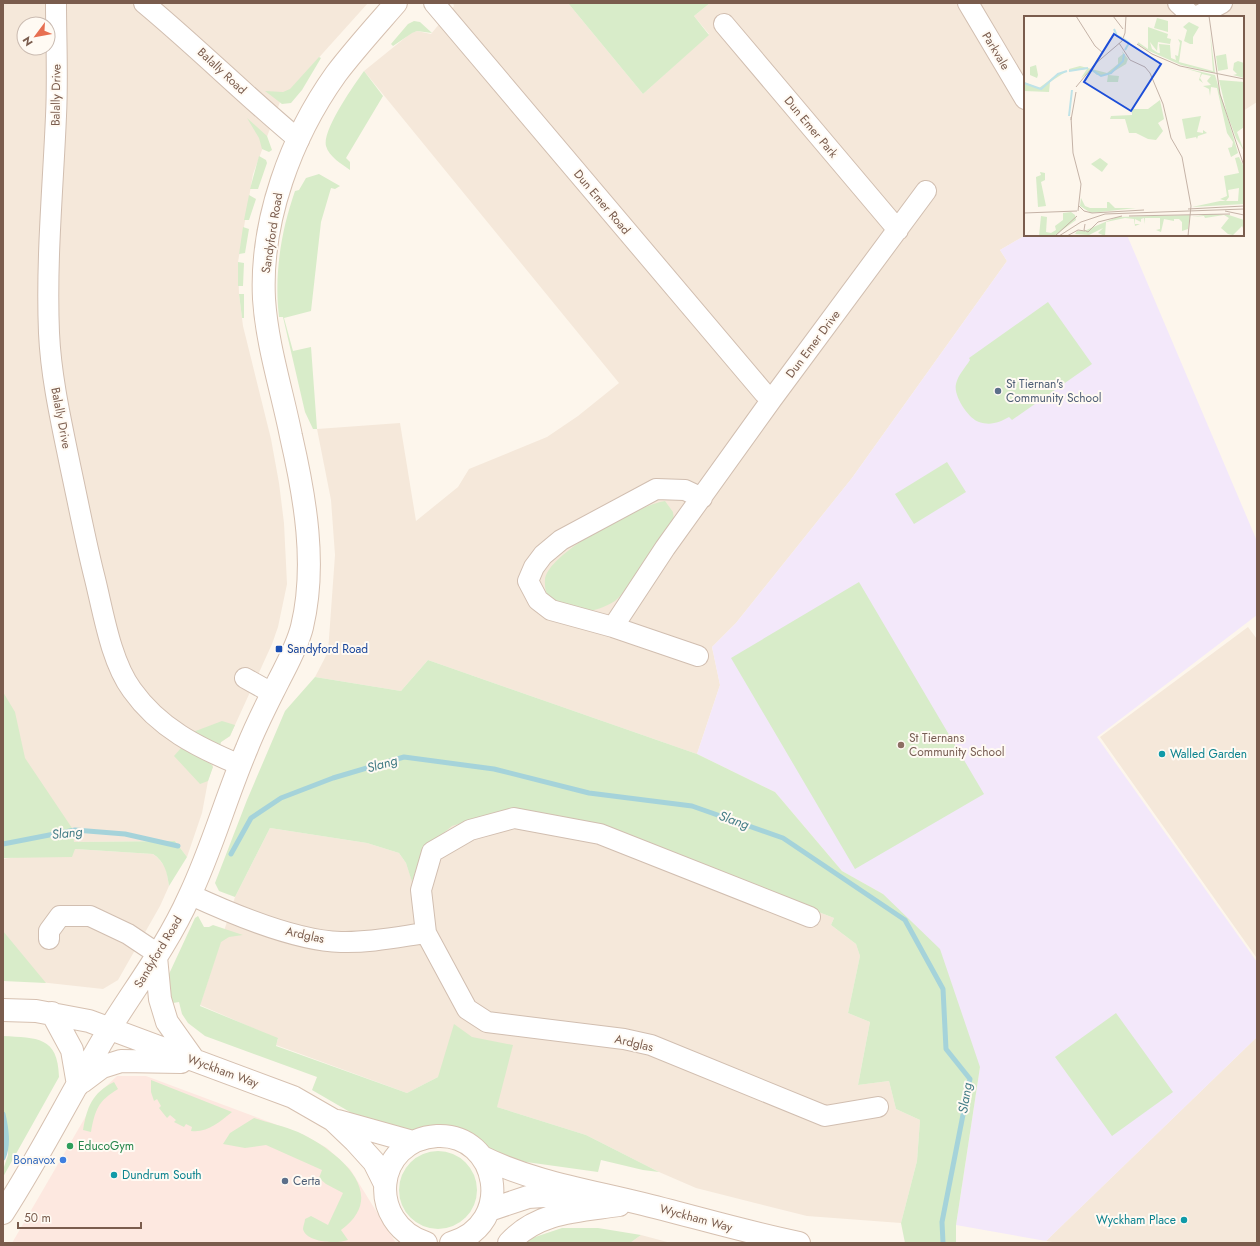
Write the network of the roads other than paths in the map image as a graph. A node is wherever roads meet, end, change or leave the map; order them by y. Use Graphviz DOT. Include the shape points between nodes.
graph roads {
  1 [pos="56,3"];
  2 [pos="144,3"];
  3 [pos="396,3"];
  4 [pos="434,3"];
  5 [pos="968,3"];
  6 [pos="1178,3"];
  7 [pos="1222,3"];
  8 [pos="1194,16"];
  9 [pos="1197,16"];
  10 [pos="724,24"];
  11 [pos="1024,97"];
  12 [pos="299,140"];
  13 [pos="926,191"];
  14 [pos="898,230"];
  15 [pos="772,400"];
  16 [pos="702,498"];
  17 [pos="612,627"];
  18 [pos="698,656"];
  19 [pos="245,678"];
  20 [pos="272,693"];
  21 [pos="240,765"];
  22 [pos="191,895"];
  23 [pos="810,917"];
  24 [pos="426,933"];
  25 [pos="49,939"];
  26 [pos="157,956"];
  27 [pos="3,1010"];
  28 [pos="52,1013"];
  29 [pos="110,1028"];
  30 [pos="194,1060"];
  31 [pos="78,1086"];
  32 [pos="878,1107"];
  33 [pos="333,1120"];
  34 [pos="413,1142"];
  35 [pos="482,1157"];
  36 [pos="385,1184"];
  37 [pos="593,1194"];
  38 [pos="638,1203"];
  39 [pos="3,1213"];
  40 [pos="480,1227"];
  41 [pos="426,1243"];
  42 [pos="451,1243"];
  43 [pos="509,1243"];
  44 [pos="799,1243"];
  1 -- 21 [label="street, Balally Drive" via="57,114 48,246 49,335 57,401 90,558 111,643 130,688 149,711 180,736 198,747"];
  2 -- 12 [label="street, Balally Road" via="185,36 268,115"];
  3 -- 12 [label="main road, Sandyford Road" via="336,74 316,105"];
  4 -- 15 [label="street, Dun Emer Road"];
  5 -- 11 [label="street, Parkvale"];
  6 -- 8 [label="street"];
  7 -- 9 [label="street"];
  10 -- 14 [label="street, Dun Emer Park"];
  12 -- 20 [label="main road, Sandyford Road" via="279,188 265,265 264,298 267,329 299,470 308,550 308,591 294,652"];
  13 -- 14 [label="street, Dun Emer Drive"];
  14 -- 15 [label="street, Dun Emer Drive"];
  15 -- 16 [label="street, Dun Emer Drive"];
  16 -- 17 [label="street, Dun Emer Drive"];
  16 -- 17 [label="street" via="685,490 656,489 561,540 543,555 534,567 528,581 538,600 551,610"];
  17 -- 18 [label="street"];
  19 -- 20 [label="street"];
  20 -- 21 [label="main road, Sandyford Road"];
  21 -- 22 [label="main road, Sandyford Road"];
  22 -- 24 [label="street, Ardglas" via="292,934 341,942"];
  22 -- 26 [label="main road, Sandyford Road"];
  23 -- 24 [label="street, Ardglas" via="600,834 514,818 470,830 432,852 421,890"];
  24 -- 32 [label="street, Ardglas" via="467,1009 486,1022 624,1039 651,1046 825,1116"];
  25 -- 26 [label="street" via="48,931 60,916 90,916 128,934"];
  26 -- 29 [label="main road, Sandyford Road"];
  26 -- 30 [label="main road" via="160,999 167,1022"];
  27 -- 28 [label="main road, Wyckham Way"];
  28 -- 29 [label="main road, Wyckham Way"];
  28 -- 31 [label="main road" via="72,1050"];
  29 -- 30 [label="main road, Wyckham Way"];
  29 -- 31 [label="main road, Sandyford Road"];
  30 -- 31 [label="main road" via="121,1061 102,1068"];
  30 -- 33 [label="main road, Wyckham Way" via="294,1097"];
  31 -- 39 [label="main road, Sandyford Road"];
  33 -- 34 [label="main road, Wyckham Way"];
  33 -- 36 [label="main road, Wyckham Way" via="374,1162"];
  34 -- 35 [label="main road" via="438,1136 455,1138 470,1146"];
  34 -- 36 [label="main road" via="393,1161"];
  35 -- 37 [label="main road, Wyckham Way" via="502,1167"];
  35 -- 40 [label="main road" via="490,1172 493,1189"];
  36 -- 41 [label="main road" via="387,1206 394,1222 413,1238"];
  37 -- 38 [label="main road, Wyckham Way"];
  37 -- 40 [label="main road, Wyckham Way" via="528,1197"];
  38 -- 43 [label="main road" via="550,1216 519,1232"];
  38 -- 44 [label="main road, Wyckham Way"];
  40 -- 42 [label="main road, Wyckham Way" via="468,1236"];
}
